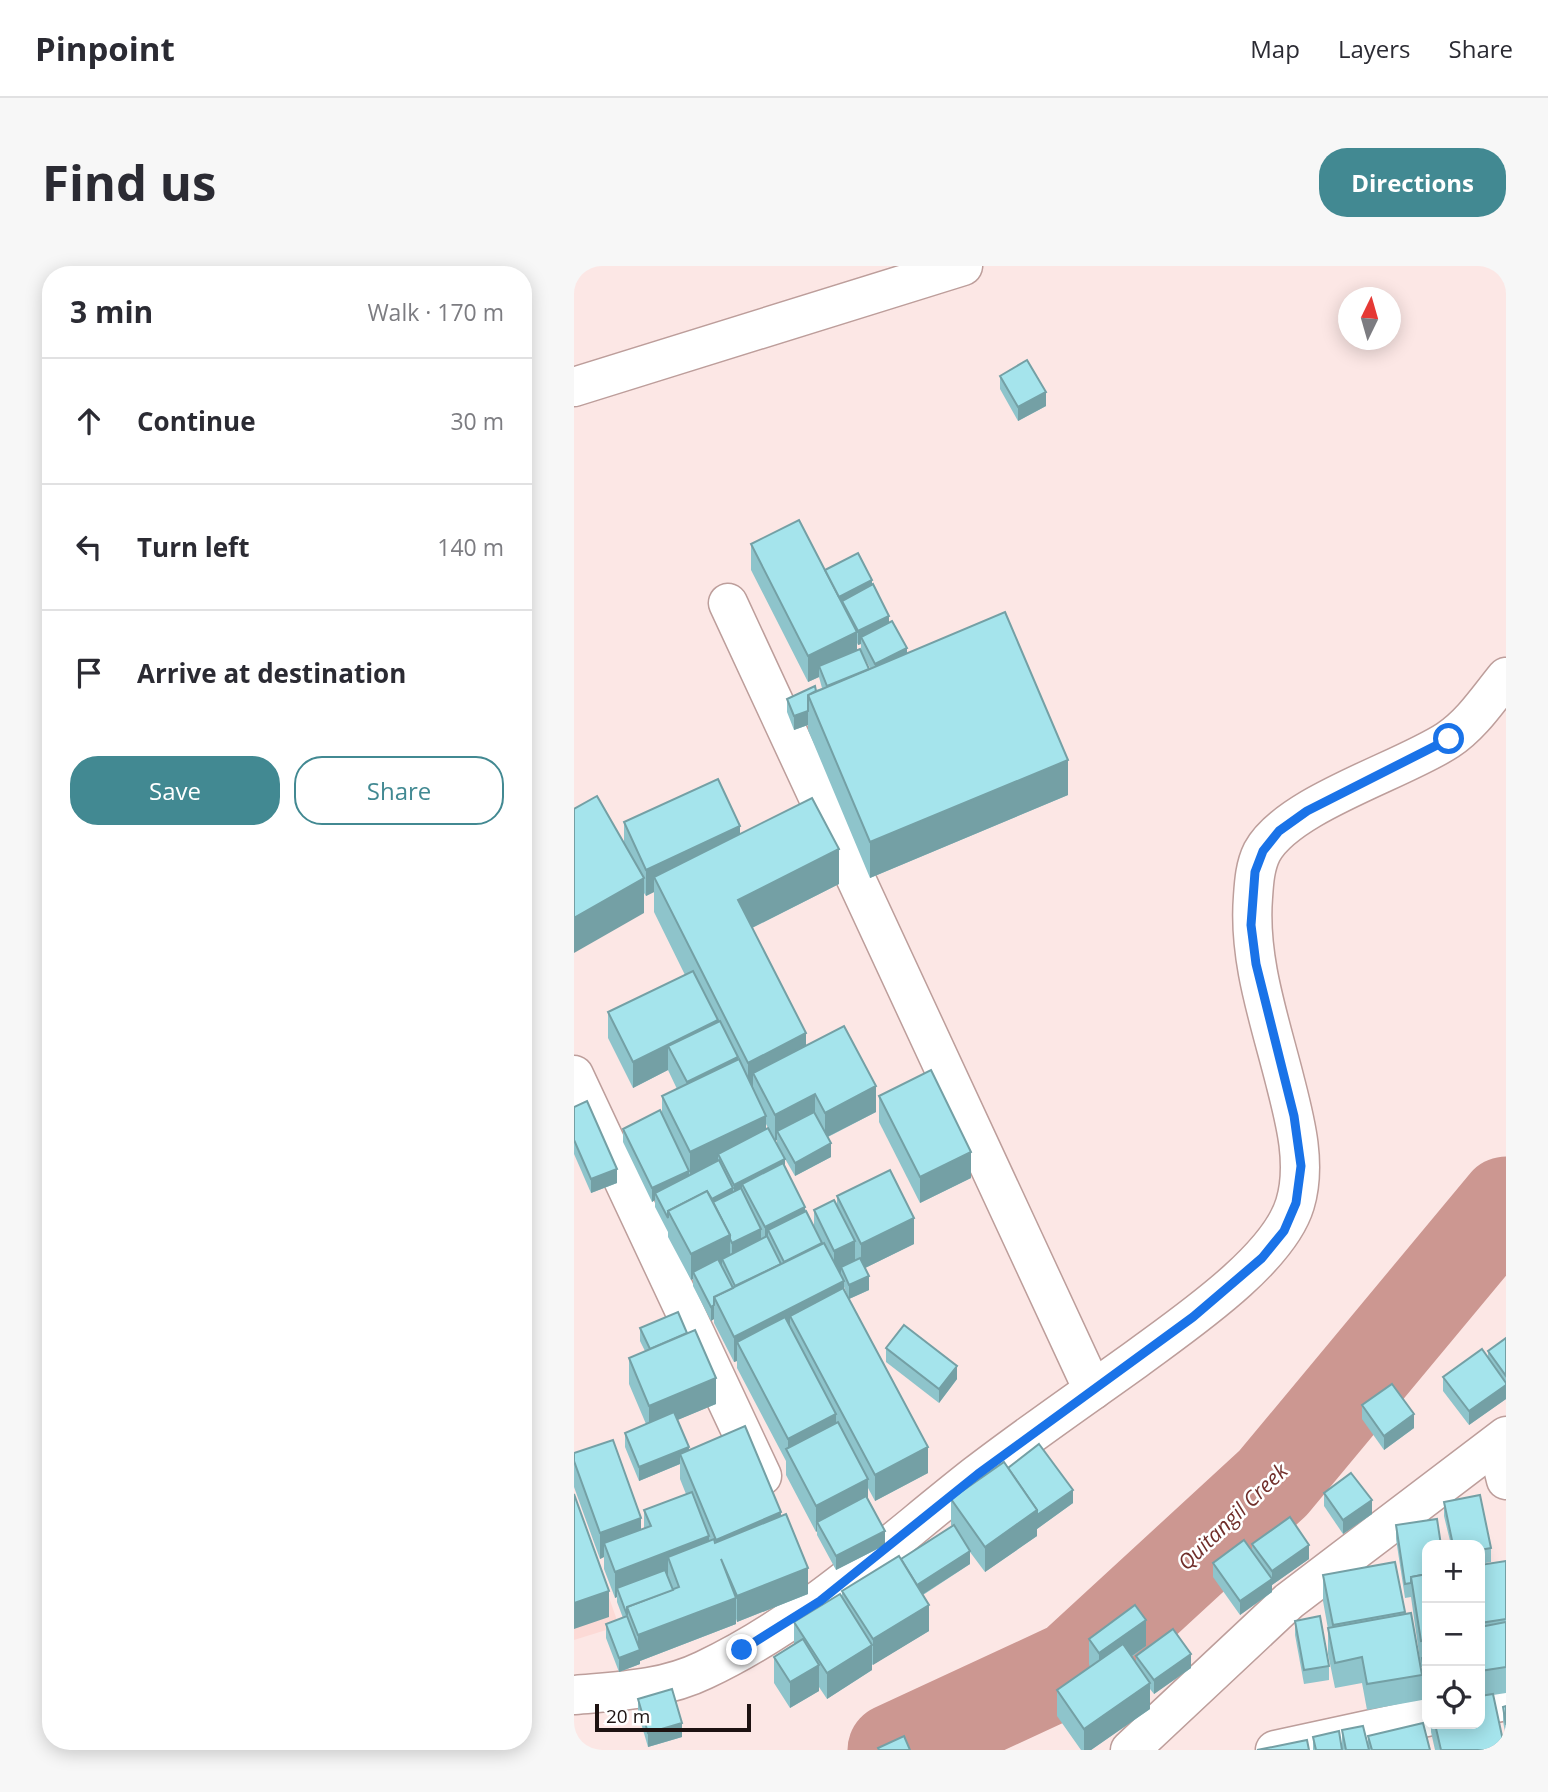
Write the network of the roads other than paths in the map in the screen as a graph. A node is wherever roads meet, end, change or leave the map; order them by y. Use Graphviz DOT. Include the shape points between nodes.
graph roads {
  1 [pos="963,266"];
  2 [pos="574,387"];
  3 [pos="729,603"];
  4 [pos="1506,677"];
  5 [pos="574,1075"];
  6 [pos="1093,1390"];
  7 [pos="1501,1440"];
  8 [pos="1506,1480"];
  9 [pos="774,1501"];
  10 [pos="803,1564"];
  11 [pos="820,1601"];
  12 [pos="574,1695"];
  13 [pos="1506,1701"];
  14 [pos="1485,1705"];
  15 [pos="1422,1718"];
  16 [pos="1130,1750"];
  17 [pos="1275,1750"];
  1 -- 2 [label="street"];
  3 -- 6 [label="street"];
  4 -- 6 [label="street" via="1476,716 1449,739 1307,811 1279,831 1263,851 1255,872 1251,925 1256,964 1294,1116 1301,1166 1296,1203 1284,1231 1262,1258 1193,1317"];
  5 -- 9 [label="street"];
  6 -- 11 [label="street" via="978,1474"];
  7 -- 8 [label="street"];
  7 -- 16 [label="street" via="1289,1601"];
  10 -- 11 [label="street"];
  11 -- 12 [label="street" via="699,1673 651,1688"];
  13 -- 14 [label="street"];
  15 -- 17 [label="street"];
}
